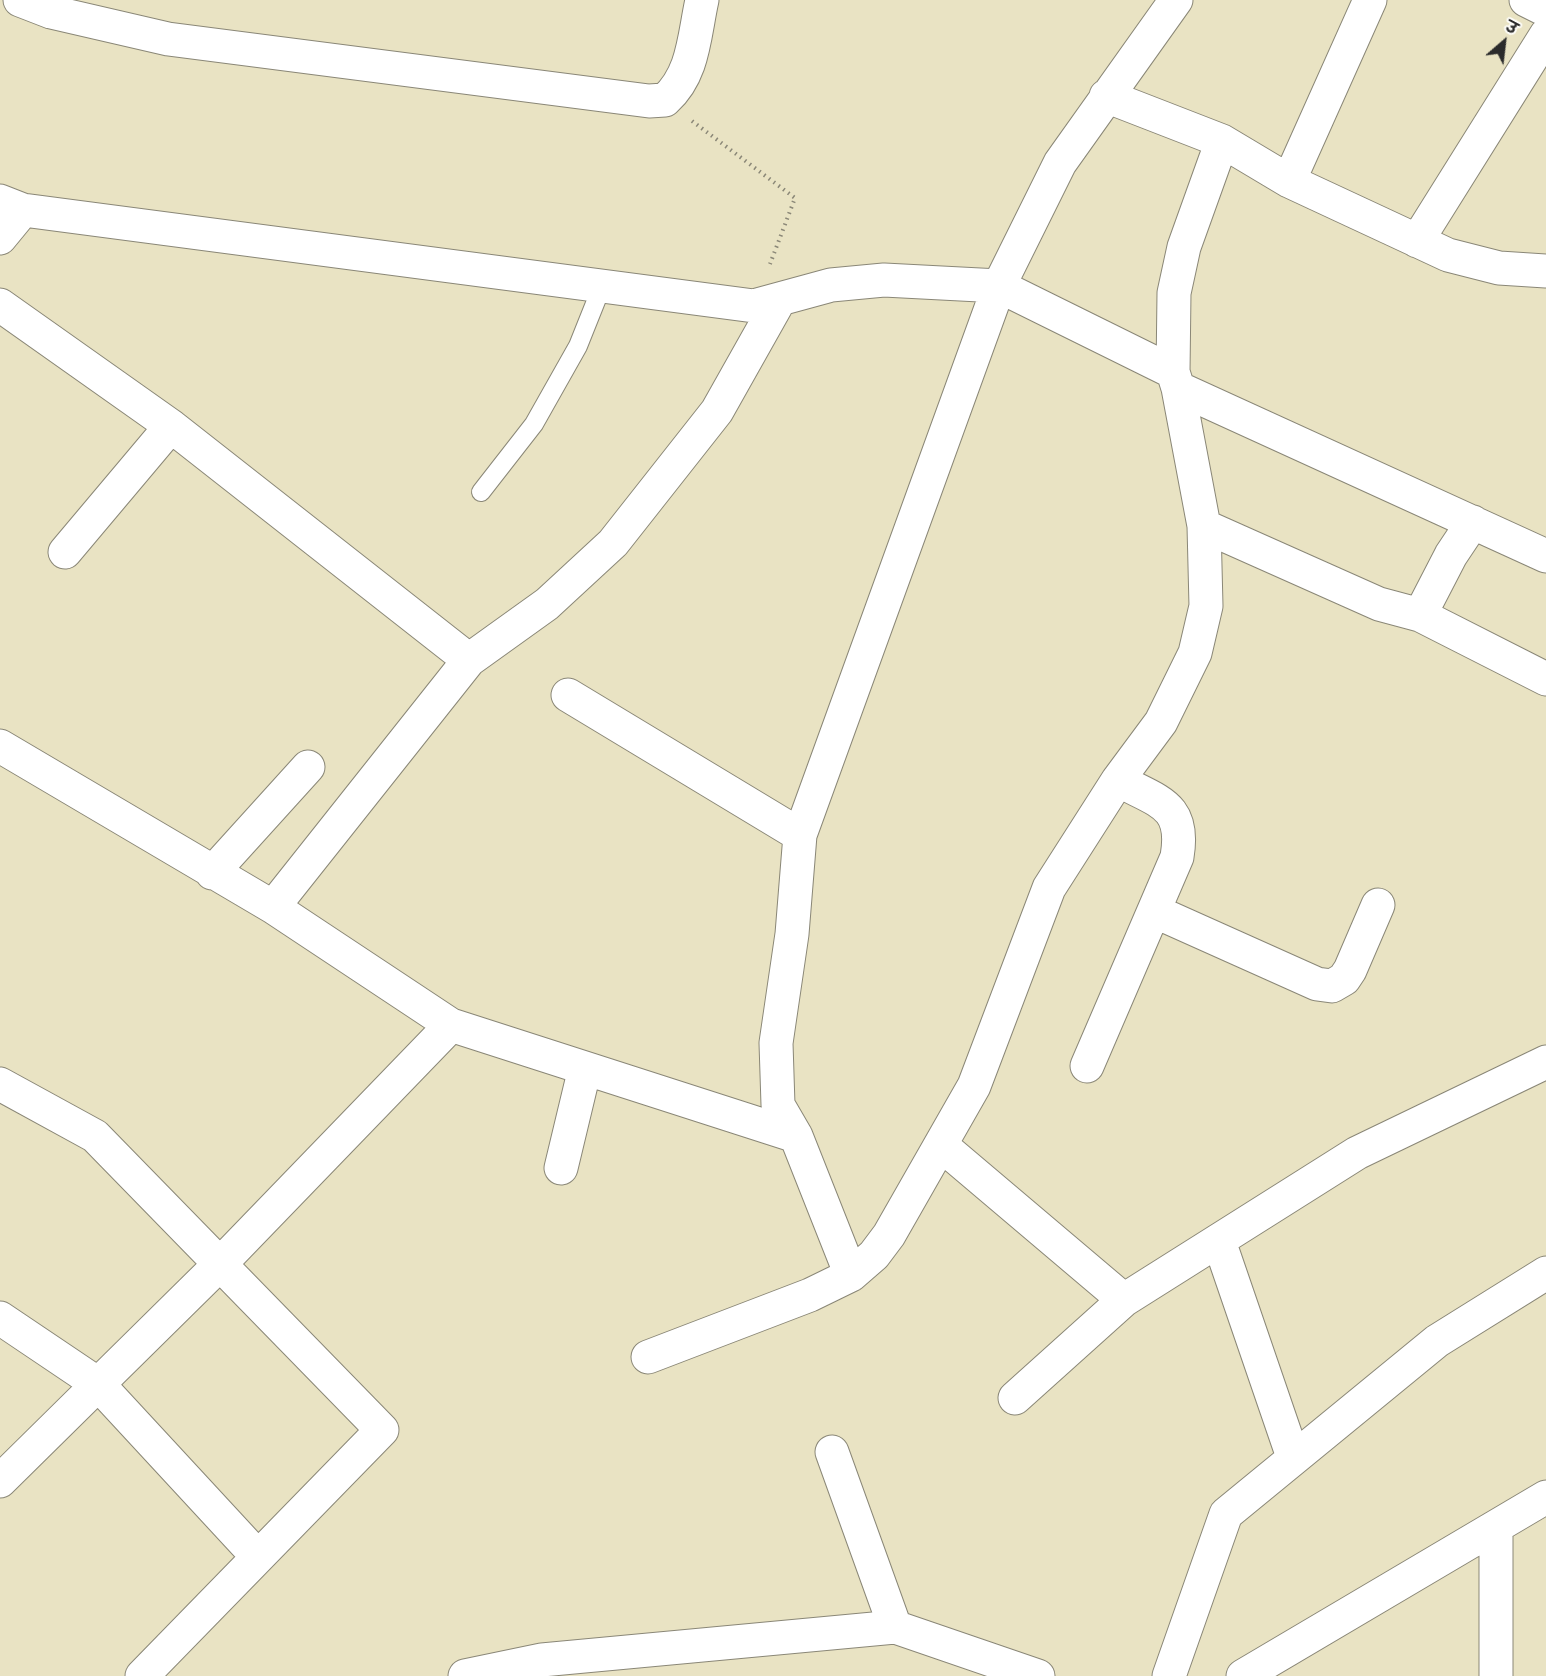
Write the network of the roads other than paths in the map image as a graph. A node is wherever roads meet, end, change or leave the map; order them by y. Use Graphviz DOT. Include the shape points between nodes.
graph roads {
  1 [pos="20,0"];
  2 [pos="702,0"];
  3 [pos="1176,0"];
  4 [pos="1370,0"];
  5 [pos="1526,0"];
  6 [pos="1546,10"];
  7 [pos="1546,35"];
  8 [pos="1106,96"];
  9 [pos="1222,141"];
  10 [pos="1289,181"];
  11 [pos="11,206"];
  12 [pos="0,238"];
  13 [pos="1417,241"];
  14 [pos="1546,271"];
  15 [pos="602,286"];
  16 [pos="999,286"];
  17 [pos="767,302"];
  18 [pos="0,305"];
  19 [pos="1176,380"];
  20 [pos="171,426"];
  21 [pos="481,492"];
  22 [pos="1473,522"];
  23 [pos="1204,526"];
  24 [pos="66,552"];
  25 [pos="1546,556"];
  26 [pos="1420,615"];
  27 [pos="469,660"];
  28 [pos="1546,680"];
  29 [pos="568,695"];
  30 [pos="0,746"];
  31 [pos="308,767"];
  32 [pos="1118,780"];
  33 [pos="800,835"];
  34 [pos="212,873"];
  35 [pos="1378,905"];
  36 [pos="273,907"];
  37 [pos="1154,911"];
  38 [pos="452,1024"];
  39 [pos="1546,1062"];
  40 [pos="1087,1066"];
  41 [pos="585,1068"];
  42 [pos="0,1084"];
  43 [pos="796,1136"];
  44 [pos="940,1144"];
  45 [pos="561,1168"];
  46 [pos="1219,1241"];
  47 [pos="221,1263"];
  48 [pos="1546,1273"];
  49 [pos="851,1275"];
  50 [pos="1124,1300"];
  51 [pos="0,1318"];
  52 [pos="648,1357"];
  53 [pos="98,1384"];
  54 [pos="1015,1398"];
  55 [pos="832,1452"];
  56 [pos="1293,1457"];
  57 [pos="0,1481"];
  58 [pos="1546,1497"];
  59 [pos="1496,1529"];
  60 [pos="258,1557"];
  61 [pos="895,1627"];
  62 [pos="141,1676"];
  63 [pos="465,1676"];
  64 [pos="1038,1676"];
  65 [pos="1169,1676"];
  66 [pos="1243,1676"];
  67 [pos="1496,1676"];
  1 -- 2 [label="street" via="86,21 168,39 631,99 665,100 679,88 686,75"];
  3 -- 8 [label="street"];
  4 -- 10 [label="street"];
  5 -- 6 [label="street"];
  7 -- 13 [label="street"];
  8 -- 9 [label="street"];
  8 -- 16 [label="street" via="1060,163"];
  9 -- 10 [label="street"];
  9 -- 19 [label="street" via="1184,247 1174,293"];
  10 -- 13 [label="street"];
  11 -- 12 [label="street"];
  11 -- 15 [label="street"];
  13 -- 14 [label="street" via="1448,255 1499,268"];
  15 -- 17 [label="street"];
  15 -- 21 [label="lane" via="578,346 534,424"];
  16 -- 17 [label="street" via="884,280 831,285"];
  16 -- 19 [label="street"];
  16 -- 33 [label="street"];
  17 -- 27 [label="street" via="717,411 613,543 547,604"];
  18 -- 20 [label="street"];
  19 -- 22 [label="street"];
  19 -- 23 [label="street"];
  20 -- 24 [label="street"];
  20 -- 27 [label="street"];
  22 -- 25 [label="street"];
  22 -- 26 [label="street"];
  23 -- 26 [label="street" via="1379,604"];
  23 -- 32 [label="street" via="1206,606 1195,653 1161,722"];
  26 -- 28 [label="street"];
  27 -- 36 [label="street"];
  29 -- 33 [label="street"];
  30 -- 34 [label="street"];
  31 -- 34 [label="street"];
  32 -- 37 [label="street" via="1170,809 1179,824 1177,857"];
  32 -- 44 [label="street" via="1049,888 974,1086"];
  33 -- 43 [label="street" via="792,934 776,1043 778,1105"];
  34 -- 36 [label="street"];
  35 -- 37 [label="street" via="1350,970 1332,987 1317,984"];
  36 -- 38 [label="street"];
  37 -- 40 [label="street"];
  38 -- 41 [label="street"];
  38 -- 47 [label="street"];
  39 -- 46 [label="street" via="1357,1153"];
  41 -- 43 [label="street"];
  41 -- 45 [label="street"];
  42 -- 47 [label="street" via="95,1136"];
  43 -- 49 [label="street"];
  44 -- 49 [label="street" via="889,1235 874,1256"];
  44 -- 50 [label="street"];
  46 -- 50 [label="street"];
  46 -- 56 [label="street"];
  47 -- 53 [label="street"];
  47 -- 60 [label="street" via="382,1430"];
  48 -- 56 [label="street" via="1437,1341"];
  49 -- 52 [label="street" via="810,1295"];
  50 -- 54 [label="street"];
  51 -- 53 [label="street"];
  53 -- 57 [label="street"];
  53 -- 60 [label="street"];
  55 -- 61 [label="street"];
  56 -- 65 [label="street" via="1226,1514"];
  58 -- 59 [label="street"];
  59 -- 66 [label="street"];
  59 -- 67 [label="street"];
  60 -- 62 [label="street"];
  61 -- 63 [label="street" via="542,1660"];
  61 -- 64 [label="street"];
}
